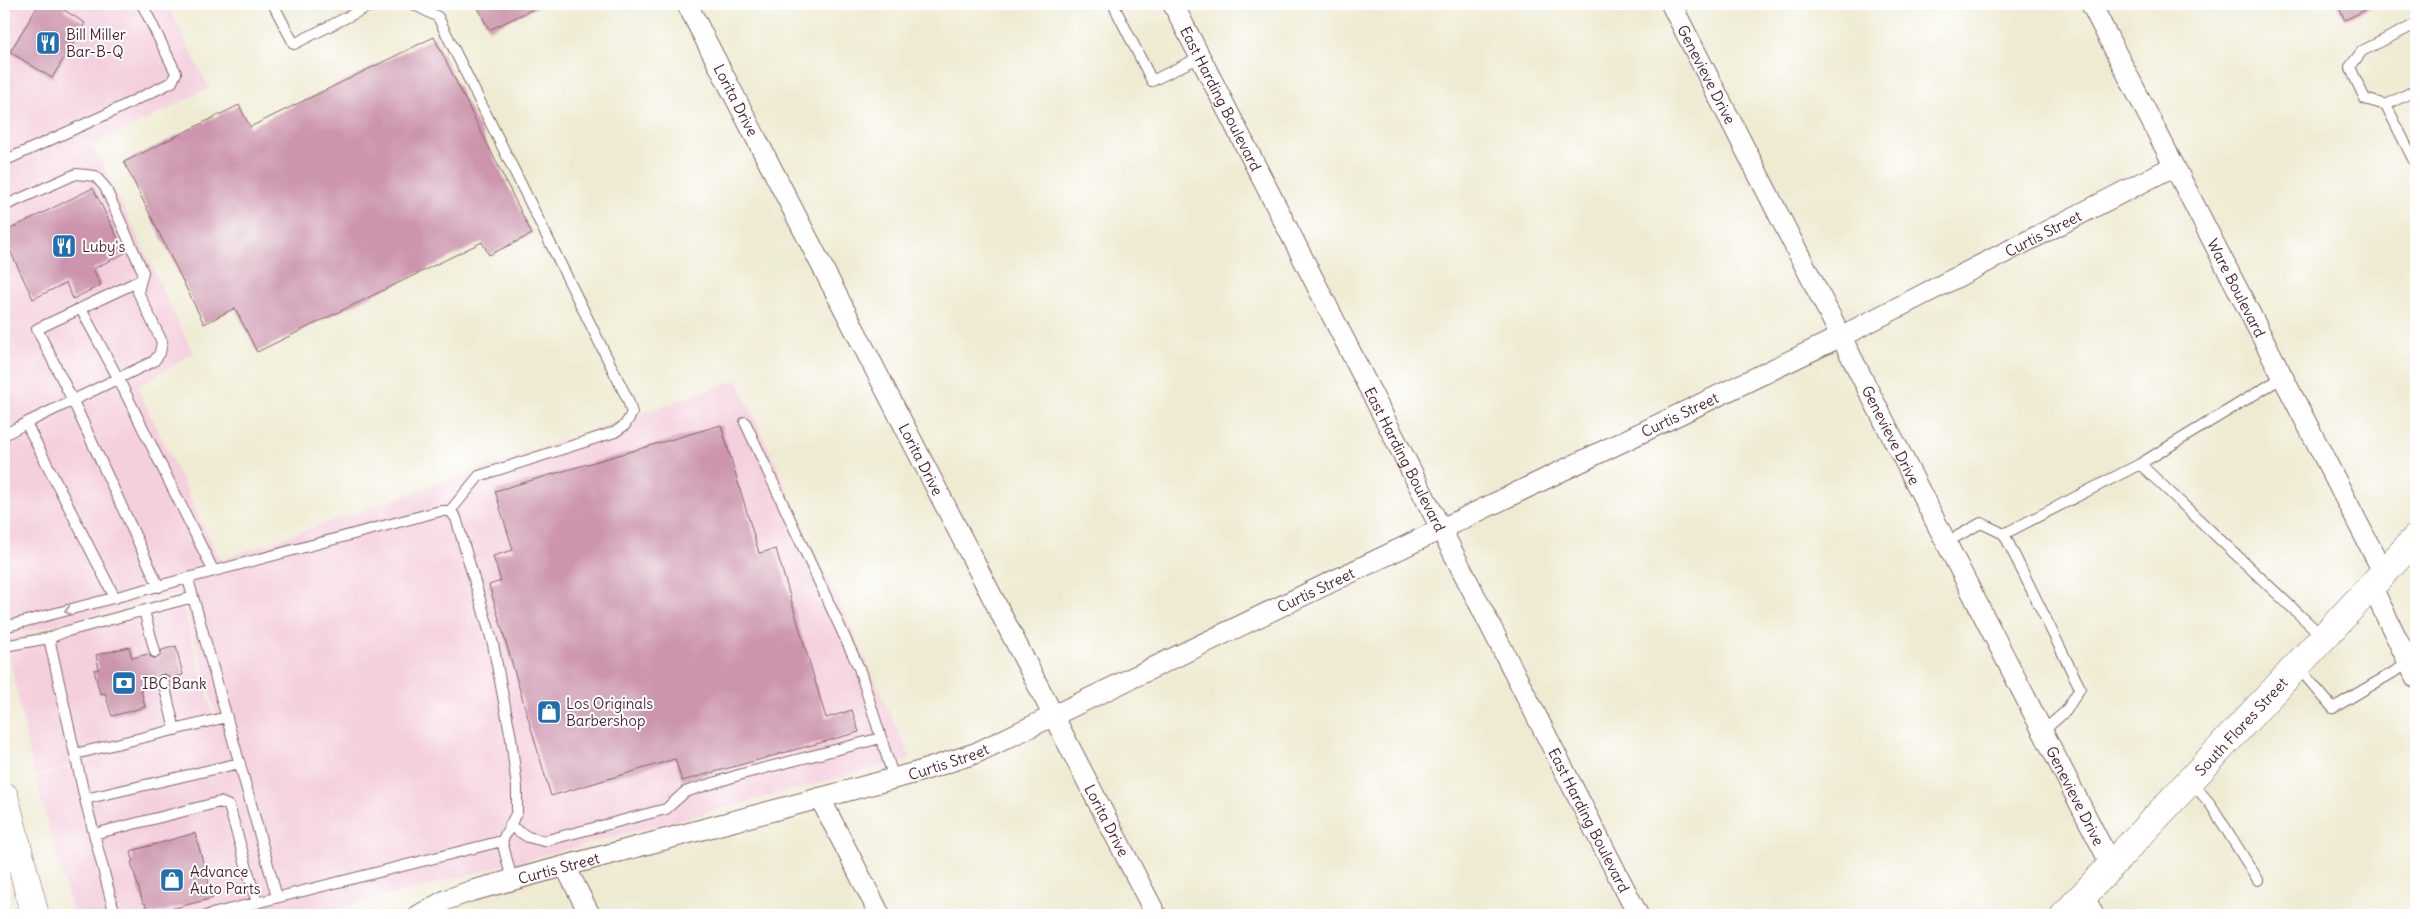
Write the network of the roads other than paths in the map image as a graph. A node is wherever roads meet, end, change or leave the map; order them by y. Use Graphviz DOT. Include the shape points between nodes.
graph roads {
  1 [pos="6,4"];
  2 [pos="142,4"];
  3 [pos="273,4"];
  4 [pos="372,4"];
  5 [pos="413,4"];
  6 [pos="687,4"];
  7 [pos="1113,4"];
  8 [pos="1173,4"];
  9 [pos="1671,4"];
  10 [pos="2091,4"];
  11 [pos="4,8"];
  12 [pos="2416,24"];
  13 [pos="1200,57"];
  14 [pos="2416,90"];
  15 [pos="2386,105"];
  16 [pos="4,161"];
  17 [pos="2416,165"];
  18 [pos="2174,166"];
  19 [pos="4,206"];
  20 [pos="141,280"];
  21 [pos="81,309"];
  22 [pos="1842,336"];
  23 [pos="2282,377"];
  24 [pos="118,378"];
  25 [pos="73,401"];
  26 [pos="745,422"];
  27 [pos="26,424"];
  28 [pos="4,434"];
  29 [pos="2140,464"];
  30 [pos="450,511"];
  31 [pos="1442,530"];
  32 [pos="2004,534"];
  33 [pos="2416,538"];
  34 [pos="1947,542"];
  35 [pos="213,570"];
  36 [pos="188,578"];
  37 [pos="2377,578"];
  38 [pos="159,587"];
  39 [pos="115,598"];
  40 [pos="193,598"];
  41 [pos="144,610"];
  42 [pos="4,627"];
  43 [pos="2323,636"];
  44 [pos="49,638"];
  45 [pos="4,646"];
  46 [pos="155,652"];
  47 [pos="2297,665"];
  48 [pos="2413,670"];
  49 [pos="163,680"];
  50 [pos="1054,715"];
  51 [pos="227,717"];
  52 [pos="175,730"];
  53 [pos="2043,730"];
  54 [pos="881,738"];
  55 [pos="75,754"];
  56 [pos="240,763"];
  57 [pos="894,779"];
  58 [pos="2190,780"];
  59 [pos="820,798"];
  60 [pos="85,800"];
  61 [pos="5,809"];
  62 [pos="510,826"];
  63 [pos="94,834"];
  64 [pos="502,840"];
  65 [pos="2112,865"];
  66 [pos="565,866"];
  67 [pos="512,880"];
  68 [pos="2258,880"];
  69 [pos="2087,891"];
  70 [pos="277,897"];
  71 [pos="257,903"];
  72 [pos="35,915"];
  73 [pos="115,915"];
  74 [pos="208,915"];
  75 [pos="419,915"];
  76 [pos="590,915"];
  77 [pos="880,915"];
  78 [pos="1156,915"];
  79 [pos="1638,915"];
  80 [pos="2064,915"];
  81 [pos="2099,915"];
  1 -- 11 [label="lane"];
  2 -- 16 [label="lane" via="176,73 172,82"];
  3 -- 4 [label="lane" via="294,44"];
  5 -- 30 [label="lane" via="438,17 632,413 624,426 615,432 479,476"];
  6 -- 50 [label="street, Lorita Drive"];
  7 -- 13 [label="lane" via="1152,80"];
  8 -- 13 [label="street, East Harding Boulevard"];
  9 -- 22 [label="street, Genevieve Drive"];
  10 -- 18 [label="street, Ware Boulevard"];
  12 -- 15 [label="lane" via="2362,51 2350,67 2366,99"];
  13 -- 31 [label="street, East Harding Boulevard"];
  14 -- 15 [label="lane"];
  15 -- 17 [label="lane"];
  18 -- 22 [label="street, Curtis Street"];
  18 -- 23 [label="street, Ware Boulevard"];
  19 -- 20 [label="lane" via="76,174 95,176 105,187 143,272"];
  20 -- 21 [label="lane"];
  20 -- 24 [label="lane" via="138,292 162,342 160,353 154,360"];
  21 -- 24 [label="lane"];
  21 -- 25 [label="lane" via="37,330"];
  22 -- 31 [label="street, Curtis Street"];
  22 -- 34 [label="street, Genevieve Drive"];
  23 -- 29 [label="lane"];
  23 -- 37 [label="street, Ware Boulevard"];
  24 -- 25 [label="lane"];
  24 -- 35 [label="lane"];
  25 -- 27 [label="lane"];
  25 -- 38 [label="lane"];
  26 -- 54 [label="lane" via="859,668"];
  27 -- 28 [label="lane"];
  27 -- 39 [label="lane"];
  29 -- 32 [label="lane"];
  29 -- 43 [label="lane"];
  30 -- 35 [label="lane"];
  30 -- 62 [label="lane" via="456,518 493,644 503,692 517,787 517,812"];
  31 -- 50 [label="street, Curtis Street"];
  31 -- 79 [label="street, East Harding Boulevard"];
  32 -- 34 [label="lane" via="1981,523"];
  32 -- 53 [label="lane" via="2080,688 2066,711"];
  33 -- 37 [label="main road, South Flores Street"];
  34 -- 53 [label="street, Genevieve Drive"];
  35 -- 36 [label="lane"];
  36 -- 38 [label="lane"];
  36 -- 40 [label="lane"];
  37 -- 43 [label="main road, South Flores Street"];
  37 -- 48 [label="street, Ware Boulevard"];
  38 -- 39 [label="lane"];
  39 -- 42 [label="lane, one-way"];
  40 -- 41 [label="lane"];
  40 -- 51 [label="lane"];
  41 -- 44 [label="lane"];
  41 -- 46 [label="lane"];
  43 -- 47 [label="main road, South Flores Street"];
  44 -- 45 [label="lane"];
  44 -- 55 [label="lane"];
  47 -- 48 [label="lane" via="2333,708"];
  47 -- 58 [label="main road, South Flores Street"];
  49 -- 52 [label="lane"];
  50 -- 57 [label="street, Curtis Street" via="976,753"];
  50 -- 78 [label="street, Lorita Drive"];
  51 -- 52 [label="lane"];
  51 -- 56 [label="lane"];
  52 -- 55 [label="lane"];
  53 -- 65 [label="street, Genevieve Drive"];
  54 -- 57 [label="lane"];
  54 -- 62 [label="lane" via="742,774 685,792 666,809 544,841 528,837"];
  55 -- 60 [label="lane"];
  56 -- 60 [label="lane"];
  56 -- 70 [label="lane"];
  57 -- 59 [label="street, Curtis Street"];
  58 -- 65 [label="main road, South Flores Street"];
  58 -- 68 [label="lane" via="2212,805"];
  59 -- 66 [label="street, Curtis Street"];
  59 -- 77 [label="street"];
  60 -- 63 [label="lane"];
  61 -- 72 [label="main road"];
  62 -- 64 [label="lane"];
  63 -- 71 [label="lane" via="220,802 229,806"];
  63 -- 73 [label="lane"];
  64 -- 67 [label="lane"];
  64 -- 70 [label="lane"];
  65 -- 69 [label="main road, South Flores Street"];
  66 -- 67 [label="street, Curtis Street"];
  66 -- 76 [label="street"];
  67 -- 75 [label="street, Curtis Street" via="446,900"];
  69 -- 80 [label="main road, South Flores Street"];
  69 -- 81 [label="lane"];
  70 -- 71 [label="lane"];
  71 -- 74 [label="lane"];
}
